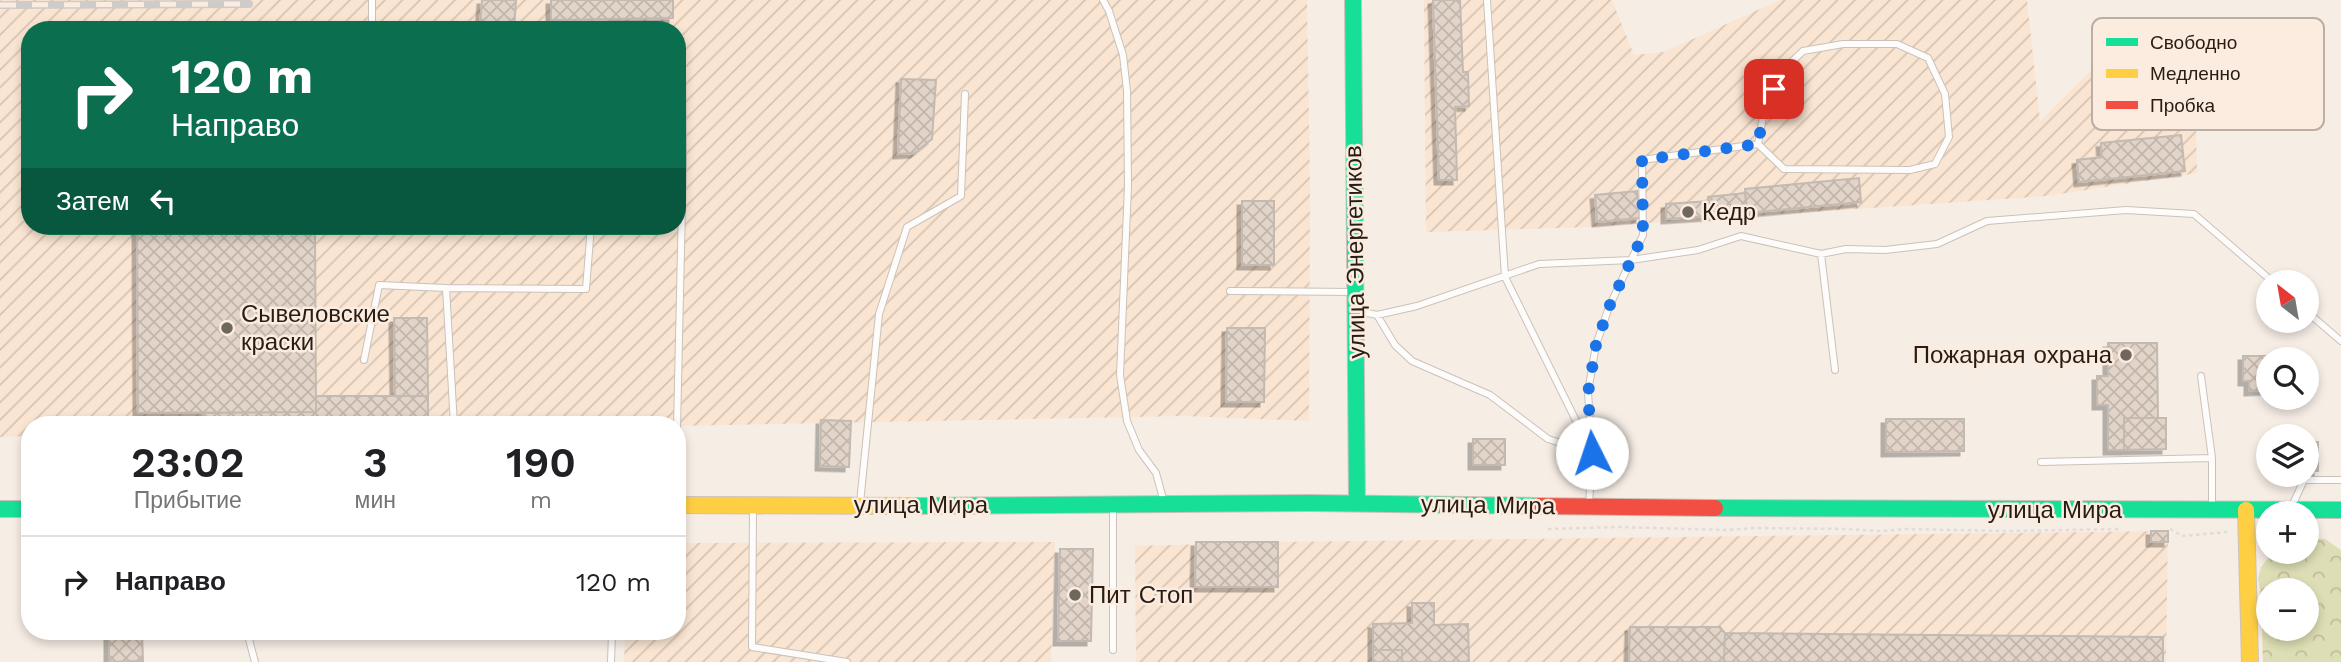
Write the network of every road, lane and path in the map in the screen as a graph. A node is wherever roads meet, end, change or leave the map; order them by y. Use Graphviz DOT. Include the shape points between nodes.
graph roads {
  1 [pos="372,0"];
  2 [pos="1103,0"];
  3 [pos="1353,0"];
  4 [pos="1487,0"];
  5 [pos="372,21"];
  6 [pos="965,94"];
  7 [pos="1758,144"];
  8 [pos="590,235"];
  9 [pos="681,235"];
  10 [pos="1821,254"];
  11 [pos="1631,260"];
  12 [pos="2259,270"];
  13 [pos="1505,277"];
  14 [pos="446,288"];
  15 [pos="1230,291"];
  16 [pos="1356,292"];
  17 [pos="1356,310"];
  18 [pos="1377,314"];
  19 [pos="2319,322"];
  20 [pos="2341,341"];
  21 [pos="364,360"];
  22 [pos="1835,370"];
  23 [pos="2201,376"];
  24 [pos="453,416"];
  25 [pos="677,416"];
  26 [pos="1592,453"];
  27 [pos="2212,458"];
  28 [pos="2041,462"];
  29 [pos="2341,480"];
  30 [pos="2294,501"];
  31 [pos="1357,503"];
  32 [pos="753,504"];
  33 [pos="1113,504"];
  34 [pos="1165,504"];
  35 [pos="686,505"];
  36 [pos="860,505"];
  37 [pos="1589,506"];
  38 [pos="0,509"];
  39 [pos="21,509"];
  40 [pos="2212,510"];
  41 [pos="2246,510"];
  42 [pos="2256,510"];
  43 [pos="2319,510"];
  44 [pos="2341,510"];
  45 [pos="2168,528"];
  46 [pos="1548,529"];
  47 [pos="2125,529"];
  48 [pos="2246,531"];
  49 [pos="249,640"];
  50 [pos="612,640"];
  51 [pos="1113,650"];
  52 [pos="255,662"];
  53 [pos="611,662"];
  54 [pos="847,662"];
  55 [pos="2250,662"];
  1 -- 5 [label="lane"];
  2 -- 34 [label="lane" via="1122,55 1127,91 1120,375 1128,421 1139,450 1156,473"];
  3 -- 16 [label="main road, улица Энергетиков"];
  4 -- 13 [label="lane"];
  6 -- 36 [label="lane" via="961,197 907,227 879,314"];
  7 -- 7 [label="lane" via="1765,106 1782,71 1802,51 1843,44 1897,44 1928,58 1945,94 1949,137 1935,164 1910,170 1784,169"];
  7 -- 11 [label="lane" via="1642,160 1643,235"];
  8 -- 14 [label="lane" via="586,289"];
  9 -- 25 [label="lane"];
  10 -- 11 [label="lane" via="1741,236 1698,250"];
  10 -- 12 [label="lane" via="1937,244 1987,221 2126,211 2194,214"];
  10 -- 22 [label="lane"];
  11 -- 13 [label="lane" via="1539,264"];
  11 -- 26 [label="lane" via="1596,345 1588,393"];
  13 -- 18 [label="lane"];
  13 -- 26 [label="lane"];
  14 -- 21 [label="lane" via="379,285"];
  14 -- 24 [label="lane"];
  15 -- 16 [label="lane"];
  16 -- 17 [label="main road, улица Энергетиков"];
  17 -- 18 [label="lane"];
  17 -- 31 [label="main road, улица Энергетиков"];
  18 -- 26 [label="lane" via="1395,345 1412,361 1490,395 1548,439"];
  19 -- 20 [label="lane"];
  23 -- 27 [label="lane"];
  26 -- 37 [label="lane"];
  27 -- 28 [label="lane"];
  27 -- 40 [label="lane"];
  29 -- 30 [label="lane" via="2304,480"];
  31 -- 34 [label="main road, улица Мира"];
  31 -- 37 [label="main road, улица Мира"];
  32 -- 35 [label="main road, улица Мира"];
  32 -- 36 [label="main road, улица Мира"];
  32 -- 54 [label="lane" via="752,647"];
  33 -- 34 [label="main road, улица Мира"];
  33 -- 36 [label="main road, улица Мира"];
  33 -- 51 [label="lane"];
  37 -- 40 [label="main road, улица Мира"];
  38 -- 39 [label="main road"];
  40 -- 41 [label="main road, улица Мира"];
  41 -- 42 [label="main road, улица Мира"];
  41 -- 48 [label="main road"];
  43 -- 44 [label="main road, улица Мира"];
  45 -- 48 [label="path" via="2182,536"];
  46 -- 47 [label="path"];
  48 -- 55 [label="main road"];
  49 -- 52 [label="lane"];
  50 -- 53 [label="lane"];
}
